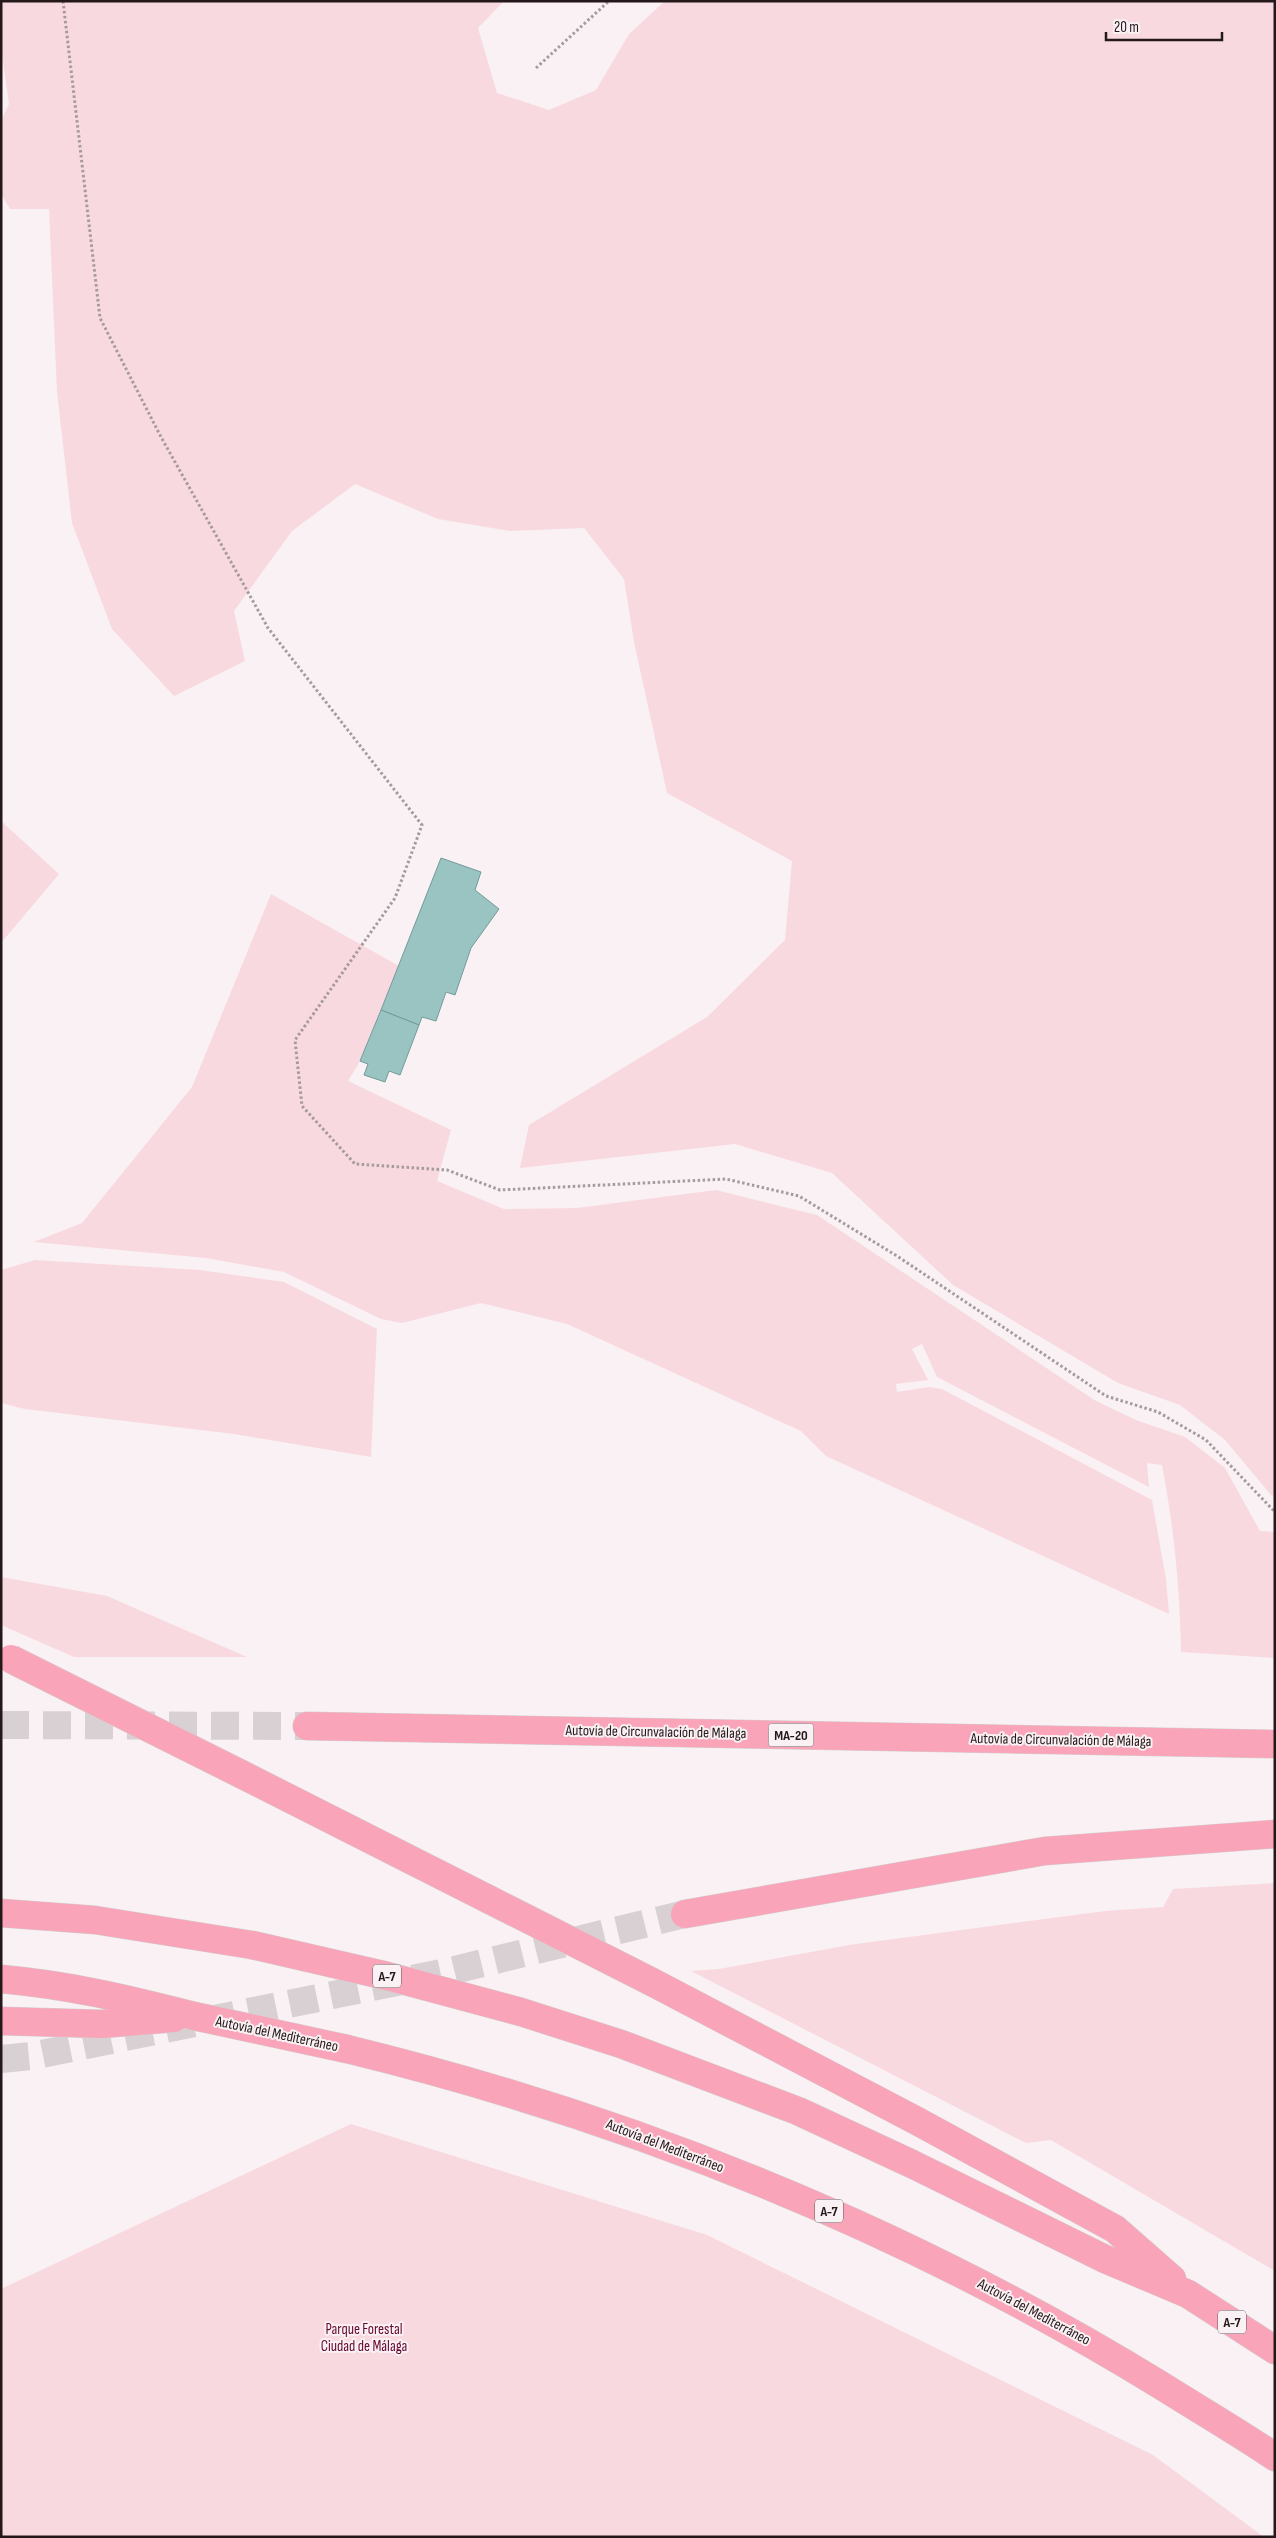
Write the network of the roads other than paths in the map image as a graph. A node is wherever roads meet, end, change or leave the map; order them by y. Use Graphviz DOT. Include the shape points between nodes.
graph roads {
  1 [pos="6,1657"];
  2 [pos="307,1726"];
  3 [pos="1275,1744"];
  4 [pos="1275,1834"];
  5 [pos="1,1913"];
  6 [pos="685,1914"];
  7 [pos="1,1979"];
  8 [pos="194,2016"];
  9 [pos="1,2021"];
  10 [pos="1188,2294"];
  11 [pos="1275,2350"];
  12 [pos="1275,2458"];
  1 -- 10 [label="highway, bridge" via="652,1982 917,2121 1115,2229"];
  2 -- 3 [label="highway, Autovía de Circunvalación de Málaga / MA-20"];
  4 -- 6 [label="highway" via="1045,1852"];
  5 -- 10 [label="highway, A-7, bridge" via="95,1920 252,1945 387,1976 520,2012 621,2044 798,2111 1106,2259"];
  7 -- 8 [label="highway, Autovía del Mediterráneo / A-7" via="58,1984"];
  8 -- 9 [label="highway" via="102,2024"];
  8 -- 12 [label="highway, Autovía del Mediterráneo / A-7, bridge" via="426,2068 614,2126 798,2196 913,2248 1086,2339"];
  10 -- 11 [label="highway, A-7"];
}
